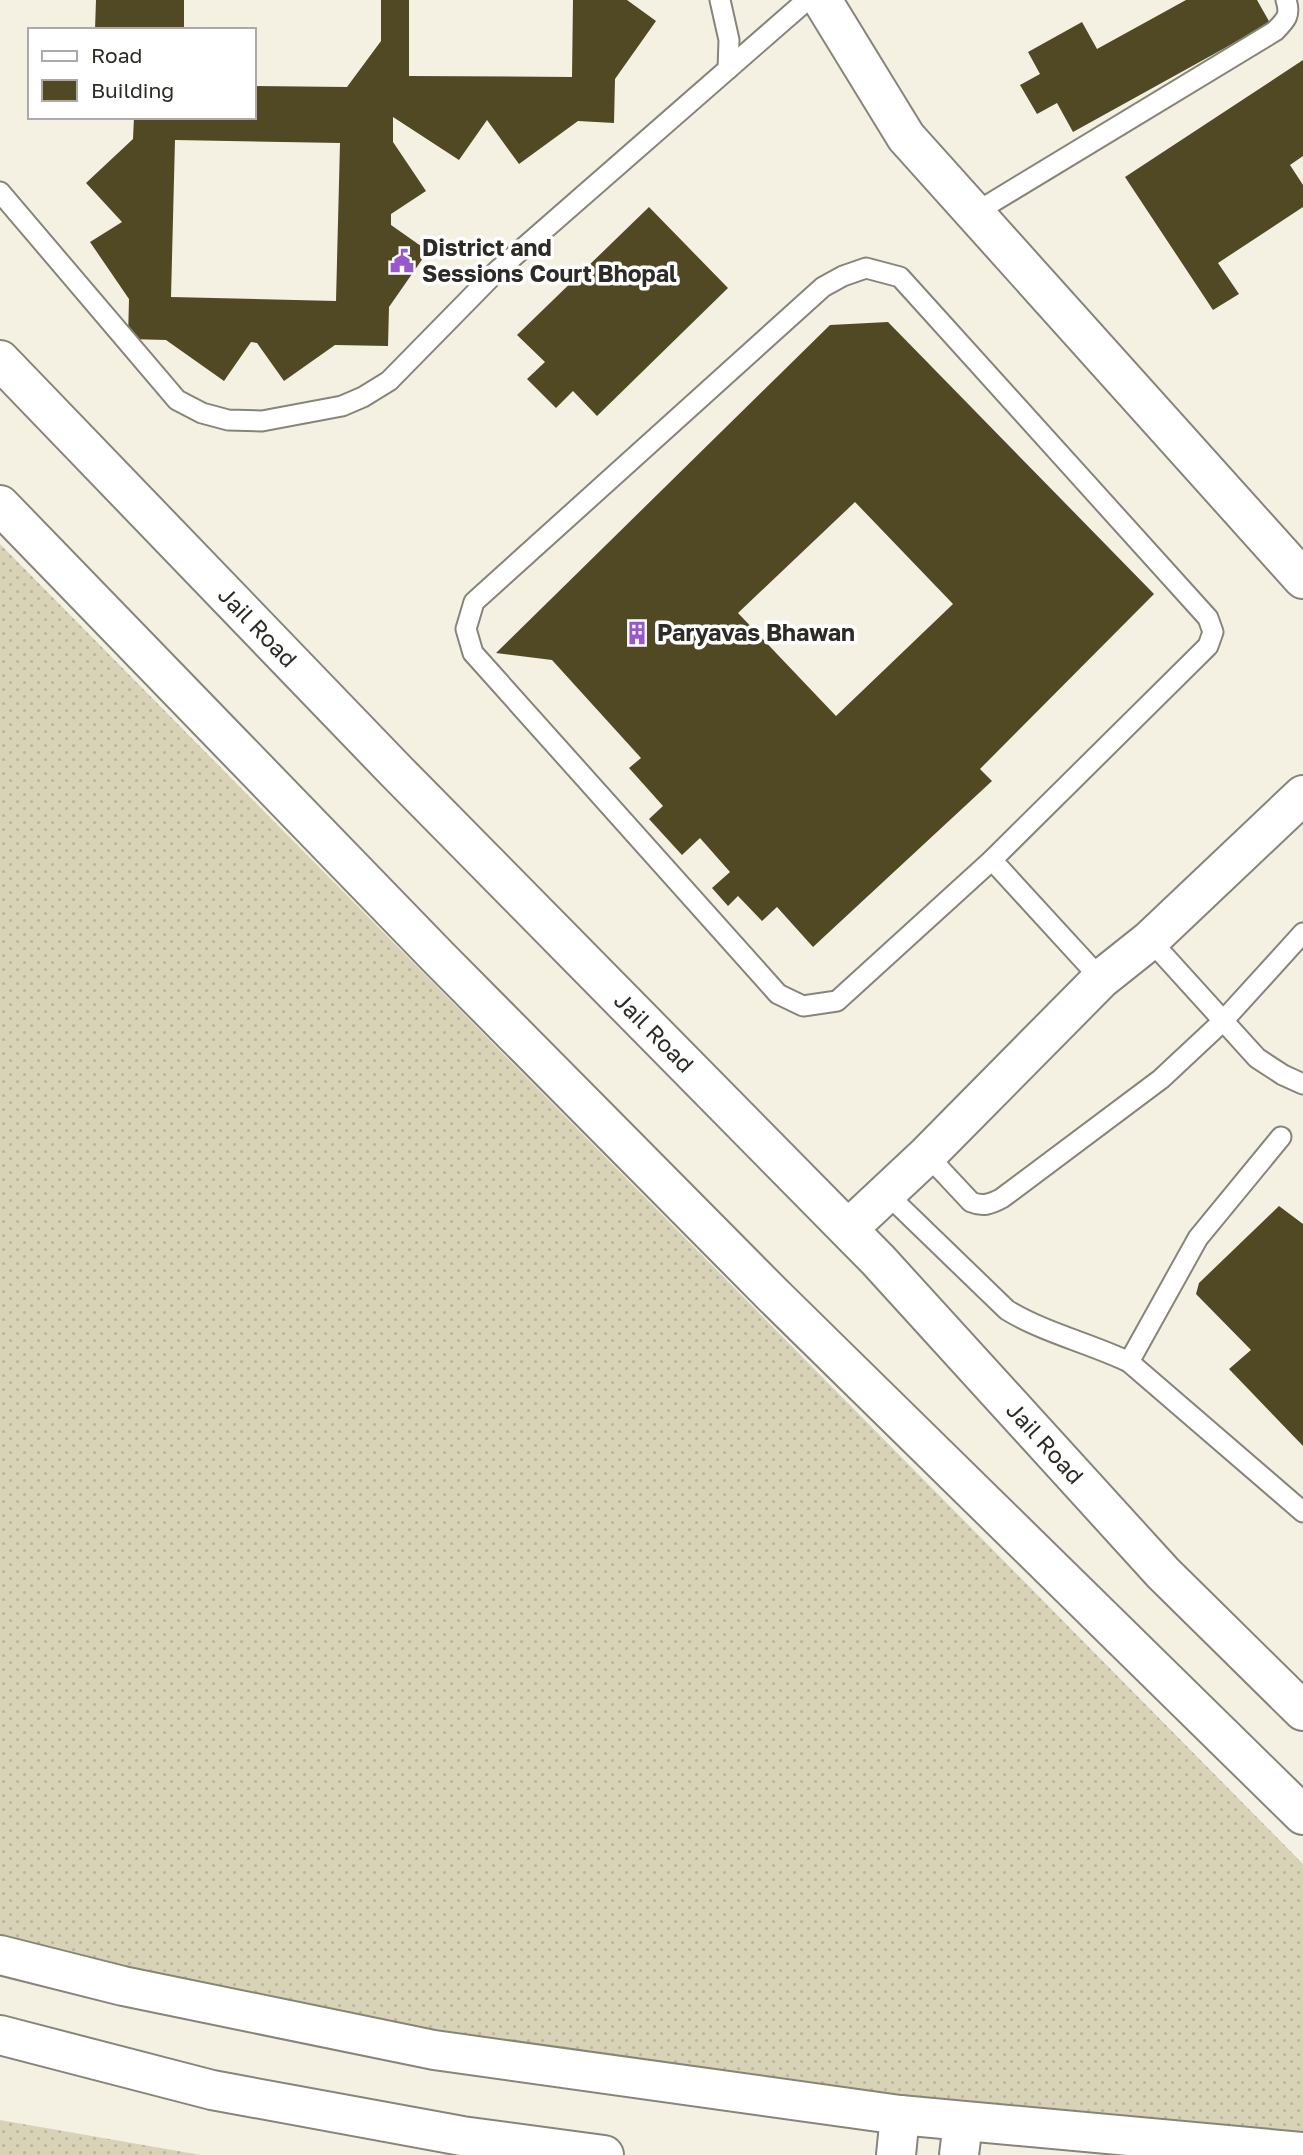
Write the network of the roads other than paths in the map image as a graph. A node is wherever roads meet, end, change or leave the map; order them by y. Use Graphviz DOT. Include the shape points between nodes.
graph roads {
  1 [pos="720,0"];
  2 [pos="807,0"];
  3 [pos="822,0"];
  4 [pos="1286,0"];
  5 [pos="728,69"];
  6 [pos="0,192"];
  7 [pos="974,214"];
  8 [pos="0,359"];
  9 [pos="0,505"];
  10 [pos="1303,579"];
  11 [pos="1303,795"];
  12 [pos="992,860"];
  13 [pos="1303,933"];
  14 [pos="1150,940"];
  15 [pos="1101,979"];
  16 [pos="1223,1021"];
  17 [pos="1303,1084"];
  18 [pos="1281,1138"];
  19 [pos="927,1155"];
  20 [pos="887,1194"];
  21 [pos="848,1229"];
  22 [pos="1129,1362"];
  23 [pos="1303,1512"];
  24 [pos="1303,1711"];
  25 [pos="1303,1815"];
  26 [pos="0,1955"];
  27 [pos="0,2035"];
  28 [pos="900,2115"];
  29 [pos="961,2138"];
  30 [pos="1303,2152"];
  31 [pos="604,2155"];
  32 [pos="896,2155"];
  1 -- 5 [label="lane" via="729,40"];
  2 -- 5 [label="lane"];
  3 -- 7 [label="main road" via="906,137"];
  4 -- 7 [label="lane" via="1286,20 1275,31"];
  5 -- 6 [label="lane" via="498,271 389,381 342,406 262,421 228,420 177,400"];
  7 -- 10 [label="main road"];
  8 -- 21 [label="main road, Jail Road"];
  9 -- 25 [label="main road" via="679,1200"];
  11 -- 14 [label="main road"];
  12 -- 12 [label="lane" via="837,1001 803,1006 778,994 473,653 466,629 474,602 822,286 866,268 900,277 1208,618 1213,632 1208,646"];
  12 -- 15 [label="lane"];
  13 -- 16 [label="lane"];
  14 -- 15 [label="main road"];
  14 -- 16 [label="lane"];
  15 -- 19 [label="main road"];
  16 -- 17 [label="lane" via="1257,1058"];
  16 -- 19 [label="lane" via="1151,1088 990,1205 971,1202"];
  18 -- 22 [label="lane" via="1198,1238"];
  19 -- 20 [label="main road"];
  20 -- 21 [label="main road"];
  20 -- 22 [label="lane" via="1007,1310 1031,1325"];
  21 -- 24 [label="main road, Jail Road" via="1163,1573"];
  22 -- 23 [label="lane"];
  26 -- 28 [label="main road" via="123,1986 434,2050"];
  27 -- 31 [label="main road" via="212,2090 462,2136"];
  28 -- 29 [label="main road"];
  28 -- 32 [label="main road"];
  29 -- 30 [label="main road"];
}
